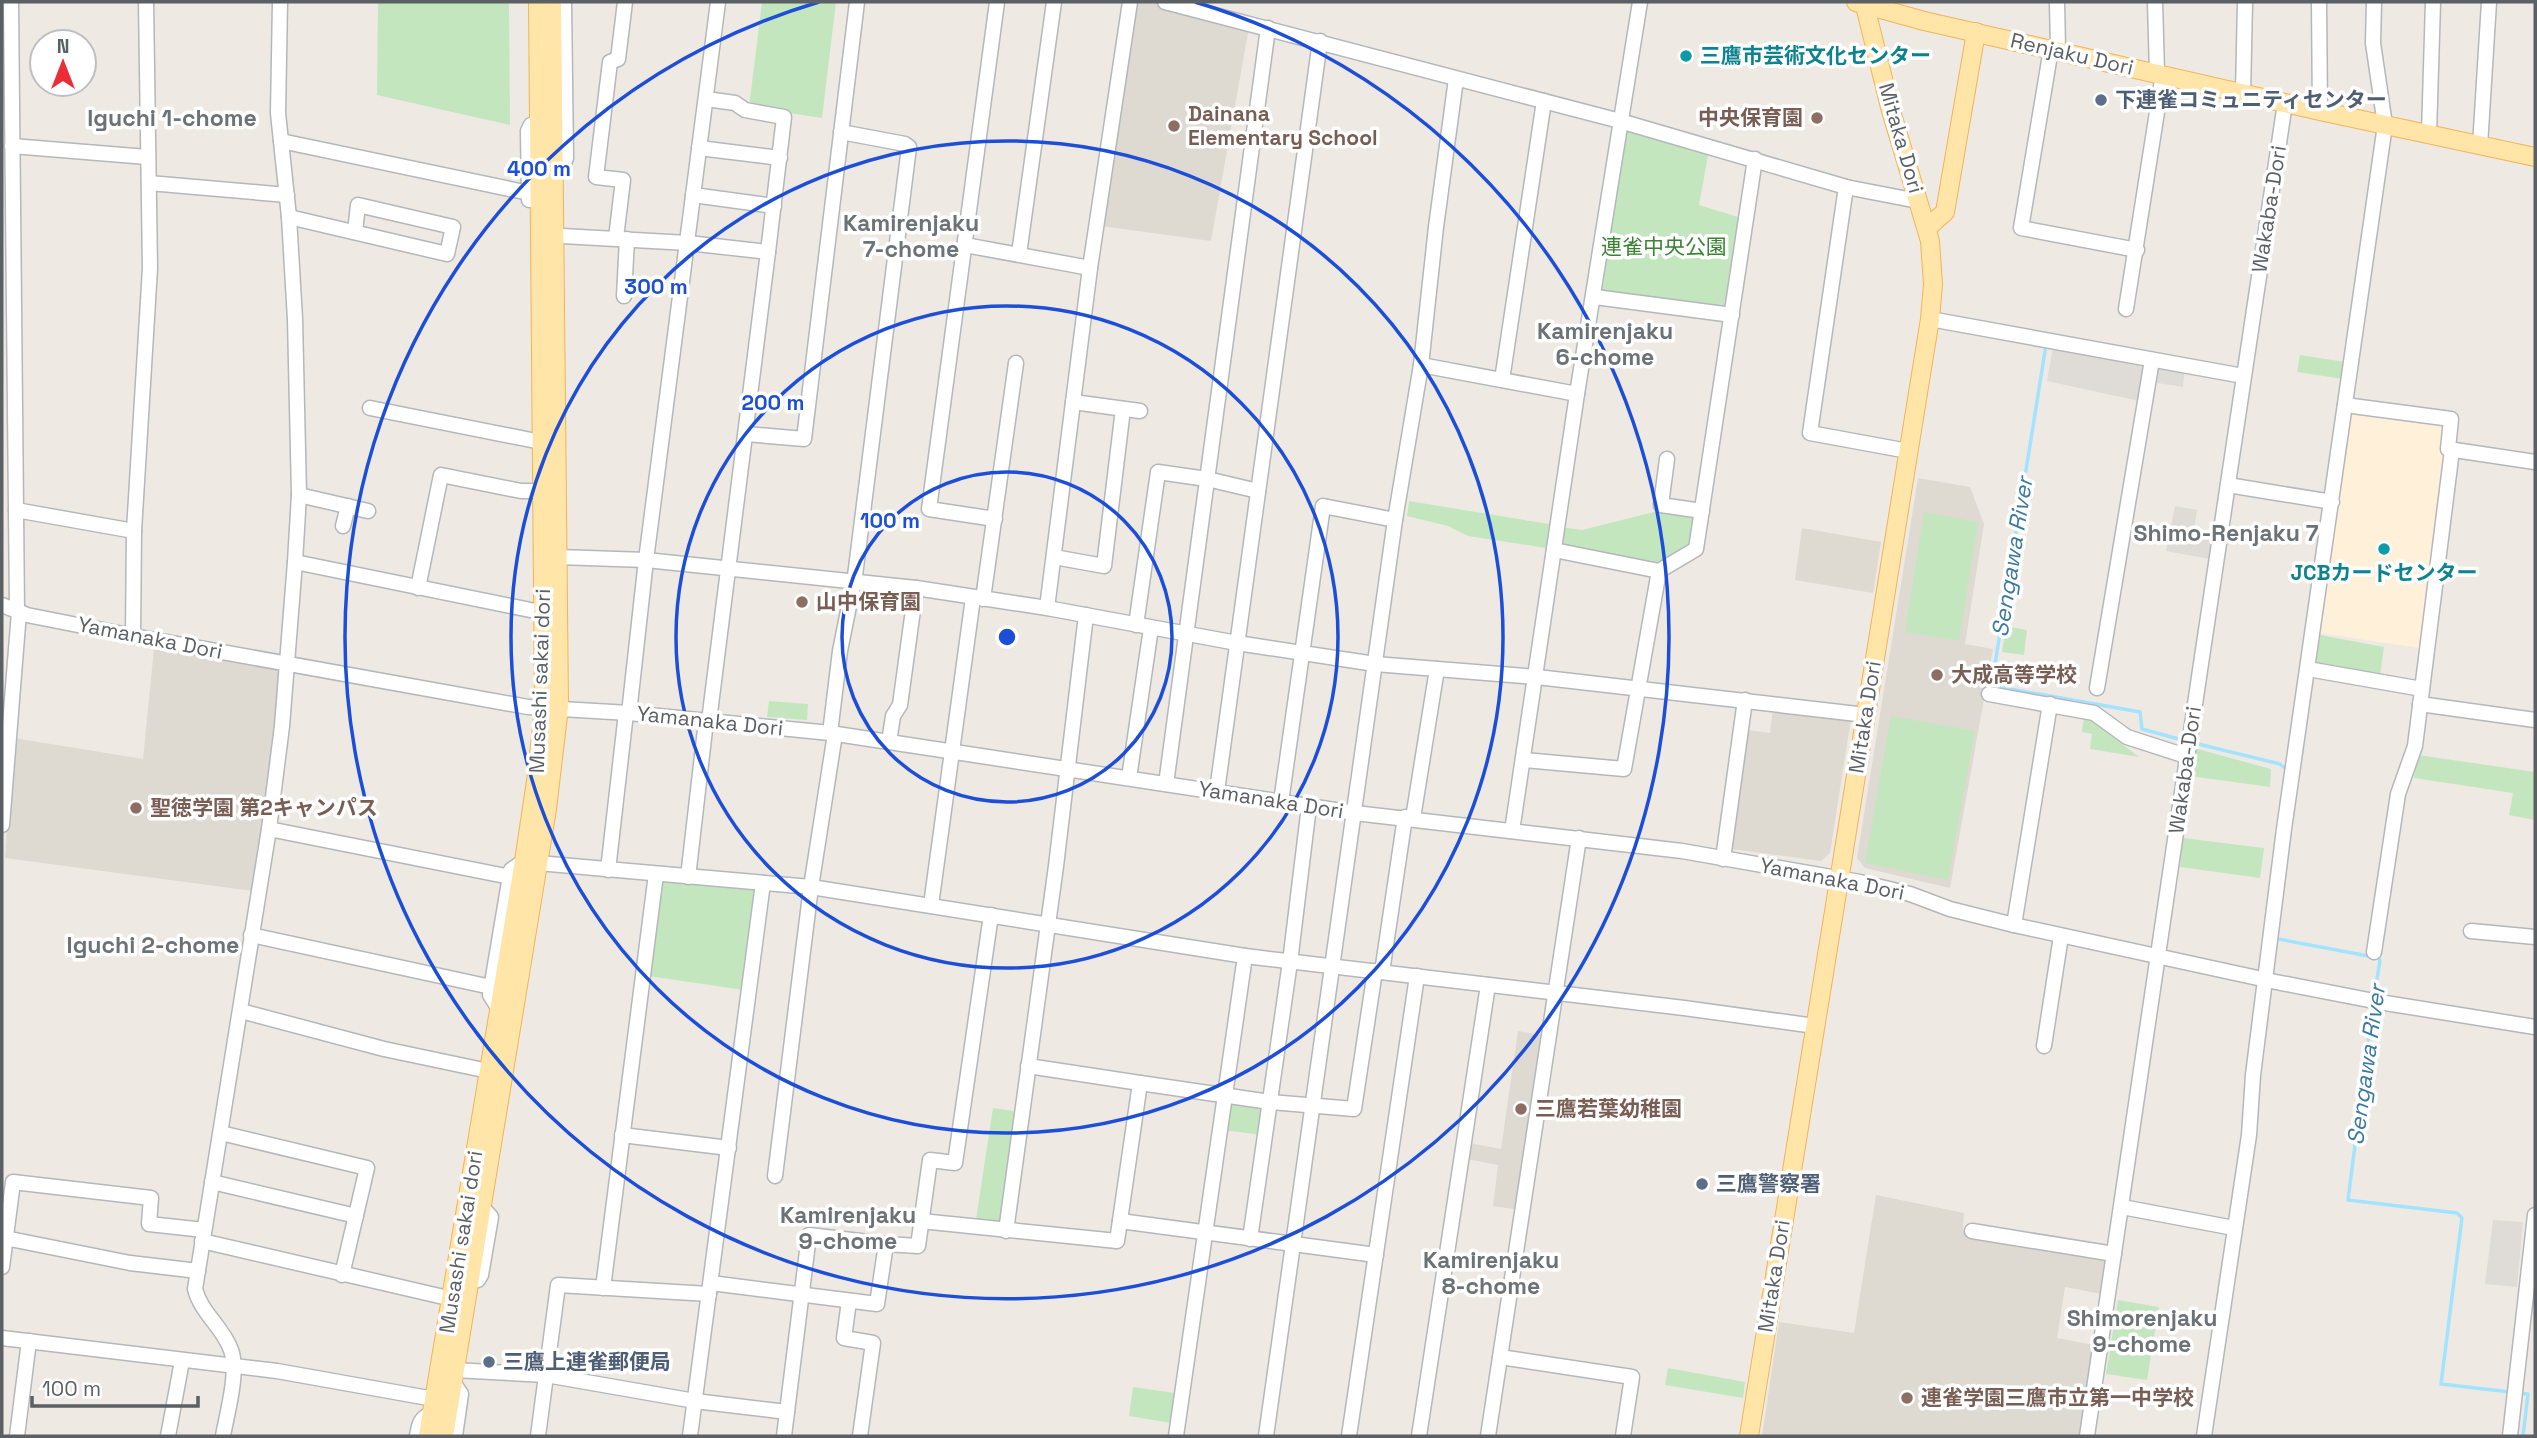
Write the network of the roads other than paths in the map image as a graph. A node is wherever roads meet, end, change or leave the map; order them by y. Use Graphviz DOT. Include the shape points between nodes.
graph roads {
  1 [pos="11,2"];
  2 [pos="146,2"];
  3 [pos="279,2"];
  4 [pos="538,2"];
  5 [pos="552,2"];
  6 [pos="564,2"];
  7 [pos="625,2"];
  8 [pos="718,2"];
  9 [pos="857,2"];
  10 [pos="997,2"];
  11 [pos="1054,2"];
  12 [pos="1130,2"];
  13 [pos="1165,2"];
  14 [pos="1226,2"];
  15 [pos="1640,2"];
  16 [pos="2057,2"];
  17 [pos="2155,2"];
  18 [pos="2245,2"];
  19 [pos="2319,2"];
  20 [pos="2374,2"];
  21 [pos="2433,2"];
  22 [pos="2489,2"];
  23 [pos="1861,3"];
  24 [pos="1224,17"];
  25 [pos="1268,28"];
  26 [pos="1976,32"];
  27 [pos="1320,41"];
  28 [pos="2054,49"];
  29 [pos="2160,74"];
  30 [pos="1456,79"];
  31 [pos="2243,94"];
  32 [pos="706,99"];
  33 [pos="1544,101"];
  34 [pos="2285,103"];
  35 [pos="2320,111"];
  36 [pos="1620,121"];
  37 [pos="540,122"];
  38 [pos="2385,125"];
  39 [pos="841,132"];
  40 [pos="2429,134"];
  41 [pos="281,141"];
  42 [pos="12,146"];
  43 [pos="2480,146"];
  44 [pos="699,148"];
  45 [pos="148,158"];
  46 [pos="780,158"];
  47 [pos="2535,158"];
  48 [pos="1755,159"];
  49 [pos="554,169"];
  50 [pos="149,183"];
  51 [pos="1846,187"];
  52 [pos="529,193"];
  53 [pos="287,195"];
  54 [pos="693,195"];
  55 [pos="1918,201"];
  56 [pos="775,206"];
  57 [pos="541,210"];
  58 [pos="289,217"];
  59 [pos="1927,228"];
  60 [pos="355,232"];
  61 [pos="548,235"];
  62 [pos="622,238"];
  63 [pos="688,243"];
  64 [pos="965,245"];
  65 [pos="2137,250"];
  66 [pos="768,251"];
  67 [pos="8,254"];
  68 [pos="1019,254"];
  69 [pos="1090,268"];
  70 [pos="624,296"];
  71 [pos="1595,297"];
  72 [pos="2126,309"];
  73 [pos="1732,315"];
  74 [pos="1930,319"];
  75 [pos="2151,360"];
  76 [pos="1016,363"];
  77 [pos="1421,365"];
  78 [pos="2244,376"];
  79 [pos="1502,380"];
  80 [pos="1577,394"];
  81 [pos="1073,402"];
  82 [pos="2345,405"];
  83 [pos="370,408"];
  84 [pos="1123,409"];
  85 [pos="1140,411"];
  86 [pos="746,434"];
  87 [pos="550,444"];
  88 [pos="2452,450"];
  89 [pos="1908,451"];
  90 [pos="1667,459"];
  91 [pos="2535,462"];
  92 [pos="1207,479"];
  93 [pos="2228,485"];
  94 [pos="544,491"];
  95 [pos="1258,491"];
  96 [pos="299,495"];
  97 [pos="2332,502"];
  98 [pos="348,506"];
  99 [pos="16,510"];
  100 [pos="368,511"];
  101 [pos="1702,511"];
  102 [pos="995,519"];
  103 [pos="1395,520"];
  104 [pos="344,526"];
  105 [pos="134,531"];
  106 [pos="1555,550"];
  107 [pos="558,557"];
  108 [pos="1054,557"];
  109 [pos="646,560"];
  110 [pos="295,562"];
  111 [pos="729,569"];
  112 [pos="1659,570"];
  113 [pos="852,581"];
  114 [pos="418,588"];
  115 [pos="916,589"];
  116 [pos="978,599"];
  117 [pos="2,605"];
  118 [pos="1047,608"];
  119 [pos="18,612"];
  120 [pos="545,613"];
  121 [pos="1086,615"];
  122 [pos="1143,626"];
  123 [pos="1186,635"];
  124 [pos="133,636"];
  125 [pos="1237,643"];
  126 [pos="1303,654"];
  127 [pos="288,664"];
  128 [pos="1375,664"];
  129 [pos="1437,669"];
  130 [pos="2308,669"];
  131 [pos="1536,677"];
  132 [pos="1640,688"];
  133 [pos="2097,688"];
  134 [pos="2422,689"];
  135 [pos="1989,694"];
  136 [pos="1745,700"];
  137 [pos="2050,704"];
  138 [pos="2420,704"];
  139 [pos="551,708"];
  140 [pos="627,713"];
  141 [pos="1866,715"];
  142 [pos="2535,720"];
  143 [pos="708,721"];
  144 [pos="832,734"];
  145 [pos="890,742"];
  146 [pos="2187,746"];
  147 [pos="952,751"];
  148 [pos="1524,760"];
  149 [pos="1067,768"];
  150 [pos="1129,778"];
  151 [pos="1166,784"];
  152 [pos="1217,791"];
  153 [pos="3,793"];
  154 [pos="1281,802"];
  155 [pos="1309,806"];
  156 [pos="1355,813"];
  157 [pos="1409,817"];
  158 [pos="2,825"];
  159 [pos="269,829"];
  160 [pos="1512,831"];
  161 [pos="1579,838"];
  162 [pos="1723,859"];
  163 [pos="531,862"];
  164 [pos="608,870"];
  165 [pos="656,874"];
  166 [pos="510,877"];
  167 [pos="688,877"];
  168 [pos="1839,877"];
  169 [pos="763,883"];
  170 [pos="811,887"];
  171 [pos="931,905"];
  172 [pos="991,915"];
  173 [pos="1047,924"];
  174 [pos="2014,925"];
  175 [pos="2471,931"];
  176 [pos="251,935"];
  177 [pos="2061,936"];
  178 [pos="2535,937"];
  179 [pos="2374,952"];
  180 [pos="1245,956"];
  181 [pos="2159,957"];
  182 [pos="1290,962"];
  183 [pos="1333,967"];
  184 [pos="1378,972"];
  185 [pos="1417,976"];
  186 [pos="2265,979"];
  187 [pos="1488,985"];
  188 [pos="491,986"];
  189 [pos="1555,994"];
  190 [pos="499,1009"];
  191 [pos="241,1012"];
  192 [pos="1815,1026"];
  193 [pos="2535,1027"];
  194 [pos="2044,1046"];
  195 [pos="1028,1066"];
  196 [pos="496,1072"];
  197 [pos="1140,1083"];
  198 [pos="1225,1096"];
  199 [pos="1270,1102"];
  200 [pos="1313,1105"];
  201 [pos="496,1119"];
  202 [pos="220,1133"];
  203 [pos="622,1135"];
  204 [pos="476,1148"];
  205 [pos="729,1148"];
  206 [pos="775,1176"];
  207 [pos="212,1182"];
  208 [pos="2122,1207"];
  209 [pos="2535,1215"];
  210 [pos="356,1216"];
  211 [pos="921,1222"];
  212 [pos="1121,1222"];
  213 [pos="2234,1228"];
  214 [pos="1006,1231"];
  215 [pos="1972,1231"];
  216 [pos="1205,1234"];
  217 [pos="203,1236"];
  218 [pos="5,1238"];
  219 [pos="1250,1239"];
  220 [pos="886,1244"];
  221 [pos="1293,1245"];
  222 [pos="2114,1254"];
  223 [pos="1376,1255"];
  224 [pos="2,1267"];
  225 [pos="198,1271"];
  226 [pos="342,1275"];
  227 [pos="603,1288"];
  228 [pos="710,1289"];
  229 [pos="802,1295"];
  230 [pos="458,1301"];
  231 [pos="849,1301"];
  232 [pos="2,1338"];
  233 [pos="29,1341"];
  234 [pos="1500,1357"];
  235 [pos="182,1360"];
  236 [pos="234,1366"];
  237 [pos="546,1375"];
  238 [pos="454,1376"];
  239 [pos="695,1401"];
  240 [pos="433,1406"];
  241 [pos="787,1412"];
  242 [pos="17,1436"];
  243 [pos="169,1436"];
  244 [pos="223,1436"];
  245 [pos="417,1436"];
  246 [pos="428,1436"];
  247 [pos="444,1436"];
  248 [pos="455,1436"];
  249 [pos="538,1436"];
  250 [pos="690,1436"];
  251 [pos="784,1436"];
  252 [pos="860,1436"];
  253 [pos="1176,1436"];
  254 [pos="1266,1436"];
  255 [pos="1349,1436"];
  256 [pos="1419,1436"];
  257 [pos="1488,1436"];
  258 [pos="1623,1436"];
  259 [pos="1749,1436"];
  260 [pos="2087,1436"];
  261 [pos="2204,1436"];
  262 [pos="2510,1436"];
  1 -- 42 [label="street"];
  2 -- 45 [label="street"];
  3 -- 41 [label="street"];
  4 -- 37 [label="main road, Musashi sakai dori"];
  5 -- 49 [label="main road, Musashi sakai dori"];
  6 -- 49 [label="street" via="566,158"];
  7 -- 62 [label="street" via="618,59 610,62 596,177 623,180"];
  8 -- 32 [label="street"];
  9 -- 39 [label="street"];
  10 -- 64 [label="street"];
  11 -- 68 [label="street"];
  12 -- 69 [label="street"];
  13 -- 24 [label="street"];
  14 -- 24 [label="street"];
  15 -- 36 [label="street"];
  16 -- 28 [label="street"];
  17 -- 29 [label="street"];
  18 -- 31 [label="street"];
  19 -- 35 [label="street"];
  20 -- 38 [label="street" via="2373,43"];
  21 -- 40 [label="street"];
  22 -- 43 [label="street"];
  23 -- 26 [label="main road, Renjaku Dori"];
  23 -- 55 [label="main road, Mitaka Dori"];
  24 -- 25 [label="street"];
  25 -- 27 [label="street"];
  25 -- 92 [label="street"];
  26 -- 28 [label="main road, Renjaku Dori"];
  26 -- 59 [label="main road" via="1945,212"];
  27 -- 30 [label="street"];
  27 -- 95 [label="street"];
  28 -- 29 [label="main road, Renjaku Dori"];
  28 -- 65 [label="street" via="2021,228"];
  29 -- 31 [label="main road, Renjaku Dori"];
  29 -- 65 [label="street"];
  30 -- 33 [label="street"];
  30 -- 77 [label="street"];
  31 -- 34 [label="main road, Renjaku Dori"];
  32 -- 44 [label="street"];
  32 -- 46 [label="street" via="784,117"];
  33 -- 36 [label="street"];
  33 -- 79 [label="street"];
  34 -- 35 [label="main road, Renjaku Dori"];
  34 -- 78 [label="street, Wakaba-Dori"];
  35 -- 38 [label="main road, Renjaku Dori"];
  36 -- 48 [label="street"];
  36 -- 71 [label="street"];
  37 -- 52 [label="street" via="528,131"];
  37 -- 57 [label="main road, Musashi sakai dori"];
  38 -- 40 [label="main road, Renjaku Dori"];
  38 -- 82 [label="street"];
  39 -- 86 [label="street" via="804,439"];
  39 -- 113 [label="street" via="909,147"];
  40 -- 43 [label="main road, Renjaku Dori"];
  41 -- 52 [label="street"];
  41 -- 53 [label="street"];
  42 -- 45 [label="street"];
  42 -- 67 [label="street"];
  43 -- 47 [label="main road, Renjaku Dori"];
  44 -- 46 [label="street"];
  44 -- 54 [label="street"];
  45 -- 50 [label="street"];
  46 -- 56 [label="street"];
  48 -- 51 [label="street"];
  48 -- 73 [label="street"];
  49 -- 61 [label="main road, Musashi sakai dori"];
  50 -- 53 [label="street"];
  50 -- 105 [label="street" via="150,268"];
  51 -- 55 [label="street"];
  51 -- 89 [label="street" via="1810,433"];
  52 -- 57 [label="street" via="531,203"];
  53 -- 58 [label="street"];
  54 -- 56 [label="street"];
  54 -- 63 [label="street"];
  55 -- 59 [label="main road, Mitaka Dori"];
  56 -- 66 [label="street"];
  57 -- 61 [label="main road, Musashi sakai dori"];
  58 -- 60 [label="street"];
  58 -- 96 [label="street"];
  59 -- 74 [label="main road, Mitaka Dori" via="1933,284"];
  60 -- 60 [label="street" via="447,254 453,227 358,205"];
  61 -- 62 [label="street"];
  61 -- 87 [label="main road, Musashi sakai dori"];
  62 -- 63 [label="street"];
  62 -- 70 [label="street"];
  63 -- 66 [label="street"];
  63 -- 109 [label="street"];
  64 -- 68 [label="street"];
  64 -- 102 [label="street" via="929,509"];
  65 -- 72 [label="street"];
  66 -- 86 [label="street"];
  67 -- 99 [label="street"];
  68 -- 69 [label="street"];
  69 -- 81 [label="street"];
  71 -- 73 [label="street"];
  71 -- 80 [label="street"];
  73 -- 101 [label="street"];
  74 -- 75 [label="street"];
  74 -- 89 [label="main road, Mitaka Dori"];
  75 -- 78 [label="street"];
  75 -- 133 [label="street"];
  76 -- 102 [label="street"];
  77 -- 79 [label="street"];
  77 -- 103 [label="street"];
  78 -- 93 [label="street, Wakaba-Dori"];
  79 -- 80 [label="street"];
  80 -- 106 [label="street"];
  81 -- 84 [label="street"];
  81 -- 108 [label="street"];
  82 -- 88 [label="street" via="2451,419 2448,449"];
  82 -- 97 [label="street"];
  83 -- 87 [label="street"];
  84 -- 85 [label="street"];
  84 -- 108 [label="street" via="1104,566"];
  86 -- 111 [label="street"];
  87 -- 94 [label="main road, Musashi sakai dori"];
  87 -- 107 [label="main road, Musashi sakai dori"];
  88 -- 91 [label="street"];
  88 -- 134 [label="street"];
  89 -- 141 [label="main road, Mitaka Dori"];
  90 -- 101 [label="street" via="1661,505"];
  92 -- 95 [label="street"];
  92 -- 122 [label="street" via="1158,472"];
  92 -- 123 [label="street"];
  93 -- 97 [label="street"];
  93 -- 146 [label="street, Wakaba-Dori"];
  94 -- 114 [label="street" via="521,491 441,475"];
  94 -- 120 [label="main road, Musashi sakai dori"];
  95 -- 125 [label="street"];
  96 -- 98 [label="street"];
  96 -- 110 [label="street"];
  97 -- 130 [label="street"];
  98 -- 100 [label="street"];
  98 -- 104 [label="street"];
  99 -- 105 [label="street"];
  99 -- 119 [label="street"];
  101 -- 112 [label="street" via="1696,549"];
  102 -- 116 [label="street"];
  103 -- 126 [label="street" via="1323,506"];
  103 -- 128 [label="street"];
  105 -- 124 [label="street"];
  106 -- 112 [label="street"];
  106 -- 131 [label="street"];
  107 -- 109 [label="street"];
  107 -- 139 [label="main road, Musashi sakai dori"];
  108 -- 118 [label="street"];
  109 -- 111 [label="street"];
  109 -- 140 [label="street"];
  110 -- 114 [label="street"];
  110 -- 127 [label="street"];
  111 -- 113 [label="street"];
  111 -- 143 [label="street"];
  112 -- 132 [label="street"];
  113 -- 115 [label="street"];
  113 -- 144 [label="street"];
  114 -- 120 [label="street"];
  115 -- 116 [label="street"];
  115 -- 145 [label="street" via="900,705 893,716"];
  116 -- 118 [label="street"];
  116 -- 147 [label="street"];
  117 -- 119 [label="street, Yamanaka Dori"];
  118 -- 121 [label="street"];
  119 -- 124 [label="street, Yamanaka Dori"];
  119 -- 153 [label="street"];
  120 -- 139 [label="main road, Musashi sakai dori"];
  121 -- 122 [label="street"];
  121 -- 149 [label="street"];
  122 -- 123 [label="street"];
  122 -- 150 [label="street"];
  123 -- 125 [label="street"];
  123 -- 151 [label="street"];
  124 -- 127 [label="street, Yamanaka Dori"];
  125 -- 126 [label="street"];
  125 -- 152 [label="street"];
  126 -- 128 [label="street"];
  126 -- 154 [label="street"];
  127 -- 139 [label="street, Yamanaka Dori"];
  127 -- 159 [label="street"];
  128 -- 129 [label="street"];
  128 -- 156 [label="street"];
  129 -- 131 [label="street"];
  129 -- 157 [label="street"];
  130 -- 134 [label="street"];
  130 -- 186 [label="street"];
  131 -- 132 [label="street"];
  131 -- 148 [label="street"];
  132 -- 136 [label="street"];
  132 -- 148 [label="street" via="1624,769"];
  134 -- 138 [label="street"];
  135 -- 137 [label="street"];
  136 -- 141 [label="street"];
  136 -- 162 [label="street"];
  137 -- 146 [label="street" via="2094,713 2127,737"];
  137 -- 174 [label="street"];
  138 -- 142 [label="street"];
  138 -- 179 [label="street" via="2415,746 2398,794"];
  139 -- 140 [label="street, Yamanaka Dori"];
  139 -- 163 [label="main road, Musashi sakai dori" via="551,784"];
  140 -- 143 [label="street, Yamanaka Dori"];
  140 -- 164 [label="street"];
  141 -- 168 [label="main road, Mitaka Dori"];
  143 -- 144 [label="street, Yamanaka Dori"];
  143 -- 167 [label="street"];
  144 -- 145 [label="street, Yamanaka Dori"];
  144 -- 170 [label="street"];
  145 -- 147 [label="street, Yamanaka Dori"];
  146 -- 181 [label="street, Wakaba-Dori"];
  147 -- 149 [label="street, Yamanaka Dori"];
  147 -- 171 [label="street"];
  148 -- 160 [label="street"];
  149 -- 150 [label="street, Yamanaka Dori"];
  149 -- 173 [label="street"];
  150 -- 151 [label="street, Yamanaka Dori"];
  151 -- 152 [label="street, Yamanaka Dori"];
  152 -- 154 [label="street, Yamanaka Dori"];
  153 -- 158 [label="street"];
  154 -- 155 [label="street, Yamanaka Dori"];
  155 -- 156 [label="street, Yamanaka Dori"];
  155 -- 182 [label="street"];
  156 -- 157 [label="street, Yamanaka Dori"];
  156 -- 183 [label="street"];
  157 -- 160 [label="street, Yamanaka Dori"];
  157 -- 184 [label="street"];
  159 -- 166 [label="street"];
  159 -- 176 [label="street"];
  160 -- 161 [label="street, Yamanaka Dori"];
  161 -- 162 [label="street, Yamanaka Dori"];
  161 -- 189 [label="street"];
  162 -- 168 [label="street, Yamanaka Dori"];
  163 -- 164 [label="street"];
  163 -- 166 [label="street" via="514,866"];
  163 -- 190 [label="main road, Musashi sakai dori"];
  163 -- 196 [label="main road, Musashi sakai dori"];
  164 -- 165 [label="street"];
  165 -- 167 [label="street"];
  165 -- 203 [label="street"];
  166 -- 188 [label="street"];
  167 -- 169 [label="street"];
  168 -- 174 [label="street, Yamanaka Dori"];
  168 -- 192 [label="main road, Mitaka Dori"];
  169 -- 170 [label="street"];
  169 -- 205 [label="street"];
  170 -- 171 [label="street"];
  170 -- 206 [label="street"];
  171 -- 172 [label="street"];
  172 -- 173 [label="street"];
  172 -- 211 [label="street" via="955,1163 930,1160"];
  173 -- 180 [label="street"];
  173 -- 195 [label="street"];
  174 -- 177 [label="street, Yamanaka Dori"];
  175 -- 178 [label="street"];
  176 -- 188 [label="street"];
  176 -- 191 [label="street"];
  177 -- 181 [label="street, Yamanaka Dori"];
  177 -- 194 [label="street"];
  180 -- 182 [label="street"];
  180 -- 198 [label="street"];
  181 -- 186 [label="street, Yamanaka Dori"];
  181 -- 208 [label="street, Wakaba-Dori"];
  182 -- 183 [label="street"];
  182 -- 199 [label="street"];
  183 -- 184 [label="street"];
  183 -- 200 [label="street"];
  184 -- 185 [label="street"];
  184 -- 200 [label="street" via="1354,1109"];
  185 -- 187 [label="street"];
  185 -- 223 [label="street"];
  186 -- 193 [label="street, Yamanaka Dori"];
  186 -- 213 [label="street"];
  187 -- 189 [label="street"];
  187 -- 256 [label="street"];
  188 -- 190 [label="street"];
  189 -- 192 [label="street"];
  189 -- 234 [label="street"];
  190 -- 196 [label="main road, Musashi sakai dori"];
  191 -- 196 [label="street"];
  191 -- 202 [label="street"];
  192 -- 259 [label="main road, Mitaka Dori"];
  195 -- 197 [label="street"];
  195 -- 214 [label="street"];
  196 -- 201 [label="main road, Musashi sakai dori"];
  196 -- 204 [label="main road, Musashi sakai dori"];
  197 -- 198 [label="street"];
  197 -- 212 [label="street"];
  198 -- 199 [label="street"];
  198 -- 216 [label="street"];
  199 -- 200 [label="street"];
  199 -- 219 [label="street"];
  200 -- 221 [label="street"];
  201 -- 204 [label="main road" via="490,1115"];
  201 -- 230 [label="main road, Musashi sakai dori" via="469,1282"];
  202 -- 207 [label="street"];
  202 -- 210 [label="street" via="367,1168"];
  203 -- 205 [label="street"];
  203 -- 227 [label="street"];
  204 -- 230 [label="main road, Musashi sakai dori"];
  205 -- 228 [label="street"];
  207 -- 210 [label="street"];
  207 -- 217 [label="street"];
  208 -- 213 [label="street"];
  208 -- 222 [label="street, Wakaba-Dori"];
  209 -- 262 [label="street"];
  210 -- 226 [label="street"];
  211 -- 214 [label="street"];
  211 -- 220 [label="street" via="918,1246"];
  212 -- 214 [label="street" via="1117,1241"];
  212 -- 216 [label="street"];
  213 -- 261 [label="street"];
  215 -- 222 [label="street"];
  216 -- 219 [label="street"];
  216 -- 253 [label="street"];
  217 -- 218 [label="street" via="149,1224 151,1198 13,1182"];
  217 -- 225 [label="street"];
  217 -- 226 [label="street"];
  218 -- 224 [label="street"];
  218 -- 225 [label="street" via="130,1263"];
  219 -- 221 [label="street"];
  220 -- 229 [label="street" via="809,1235"];
  220 -- 231 [label="street" via="877,1304"];
  221 -- 223 [label="street"];
  221 -- 254 [label="street"];
  222 -- 260 [label="street, Wakaba-Dori"];
  223 -- 255 [label="street"];
  225 -- 236 [label="street" via="198,1301 231,1348"];
  226 -- 230 [label="street"];
  227 -- 228 [label="street"];
  227 -- 237 [label="street" via="558,1285"];
  228 -- 229 [label="street"];
  228 -- 239 [label="street"];
  229 -- 231 [label="street"];
  229 -- 241 [label="street"];
  230 -- 238 [label="main road, Musashi sakai dori"];
  230 -- 240 [label="main road, Musashi sakai dori"];
  231 -- 252 [label="street" via="844,1338 873,1343"];
  232 -- 233 [label="street"];
  233 -- 235 [label="street"];
  233 -- 242 [label="street"];
  234 -- 257 [label="street"];
  234 -- 258 [label="street" via="1632,1377"];
  235 -- 236 [label="street"];
  235 -- 243 [label="street"];
  236 -- 240 [label="street" via="277,1371"];
  236 -- 244 [label="street"];
  237 -- 238 [label="street"];
  237 -- 239 [label="street"];
  237 -- 249 [label="street"];
  238 -- 247 [label="main road, Musashi sakai dori"];
  238 -- 248 [label="street" via="461,1394"];
  239 -- 241 [label="street"];
  239 -- 250 [label="street"];
  240 -- 245 [label="street" via="419,1422"];
  240 -- 246 [label="main road, Musashi sakai dori"];
  241 -- 251 [label="street"];
}
